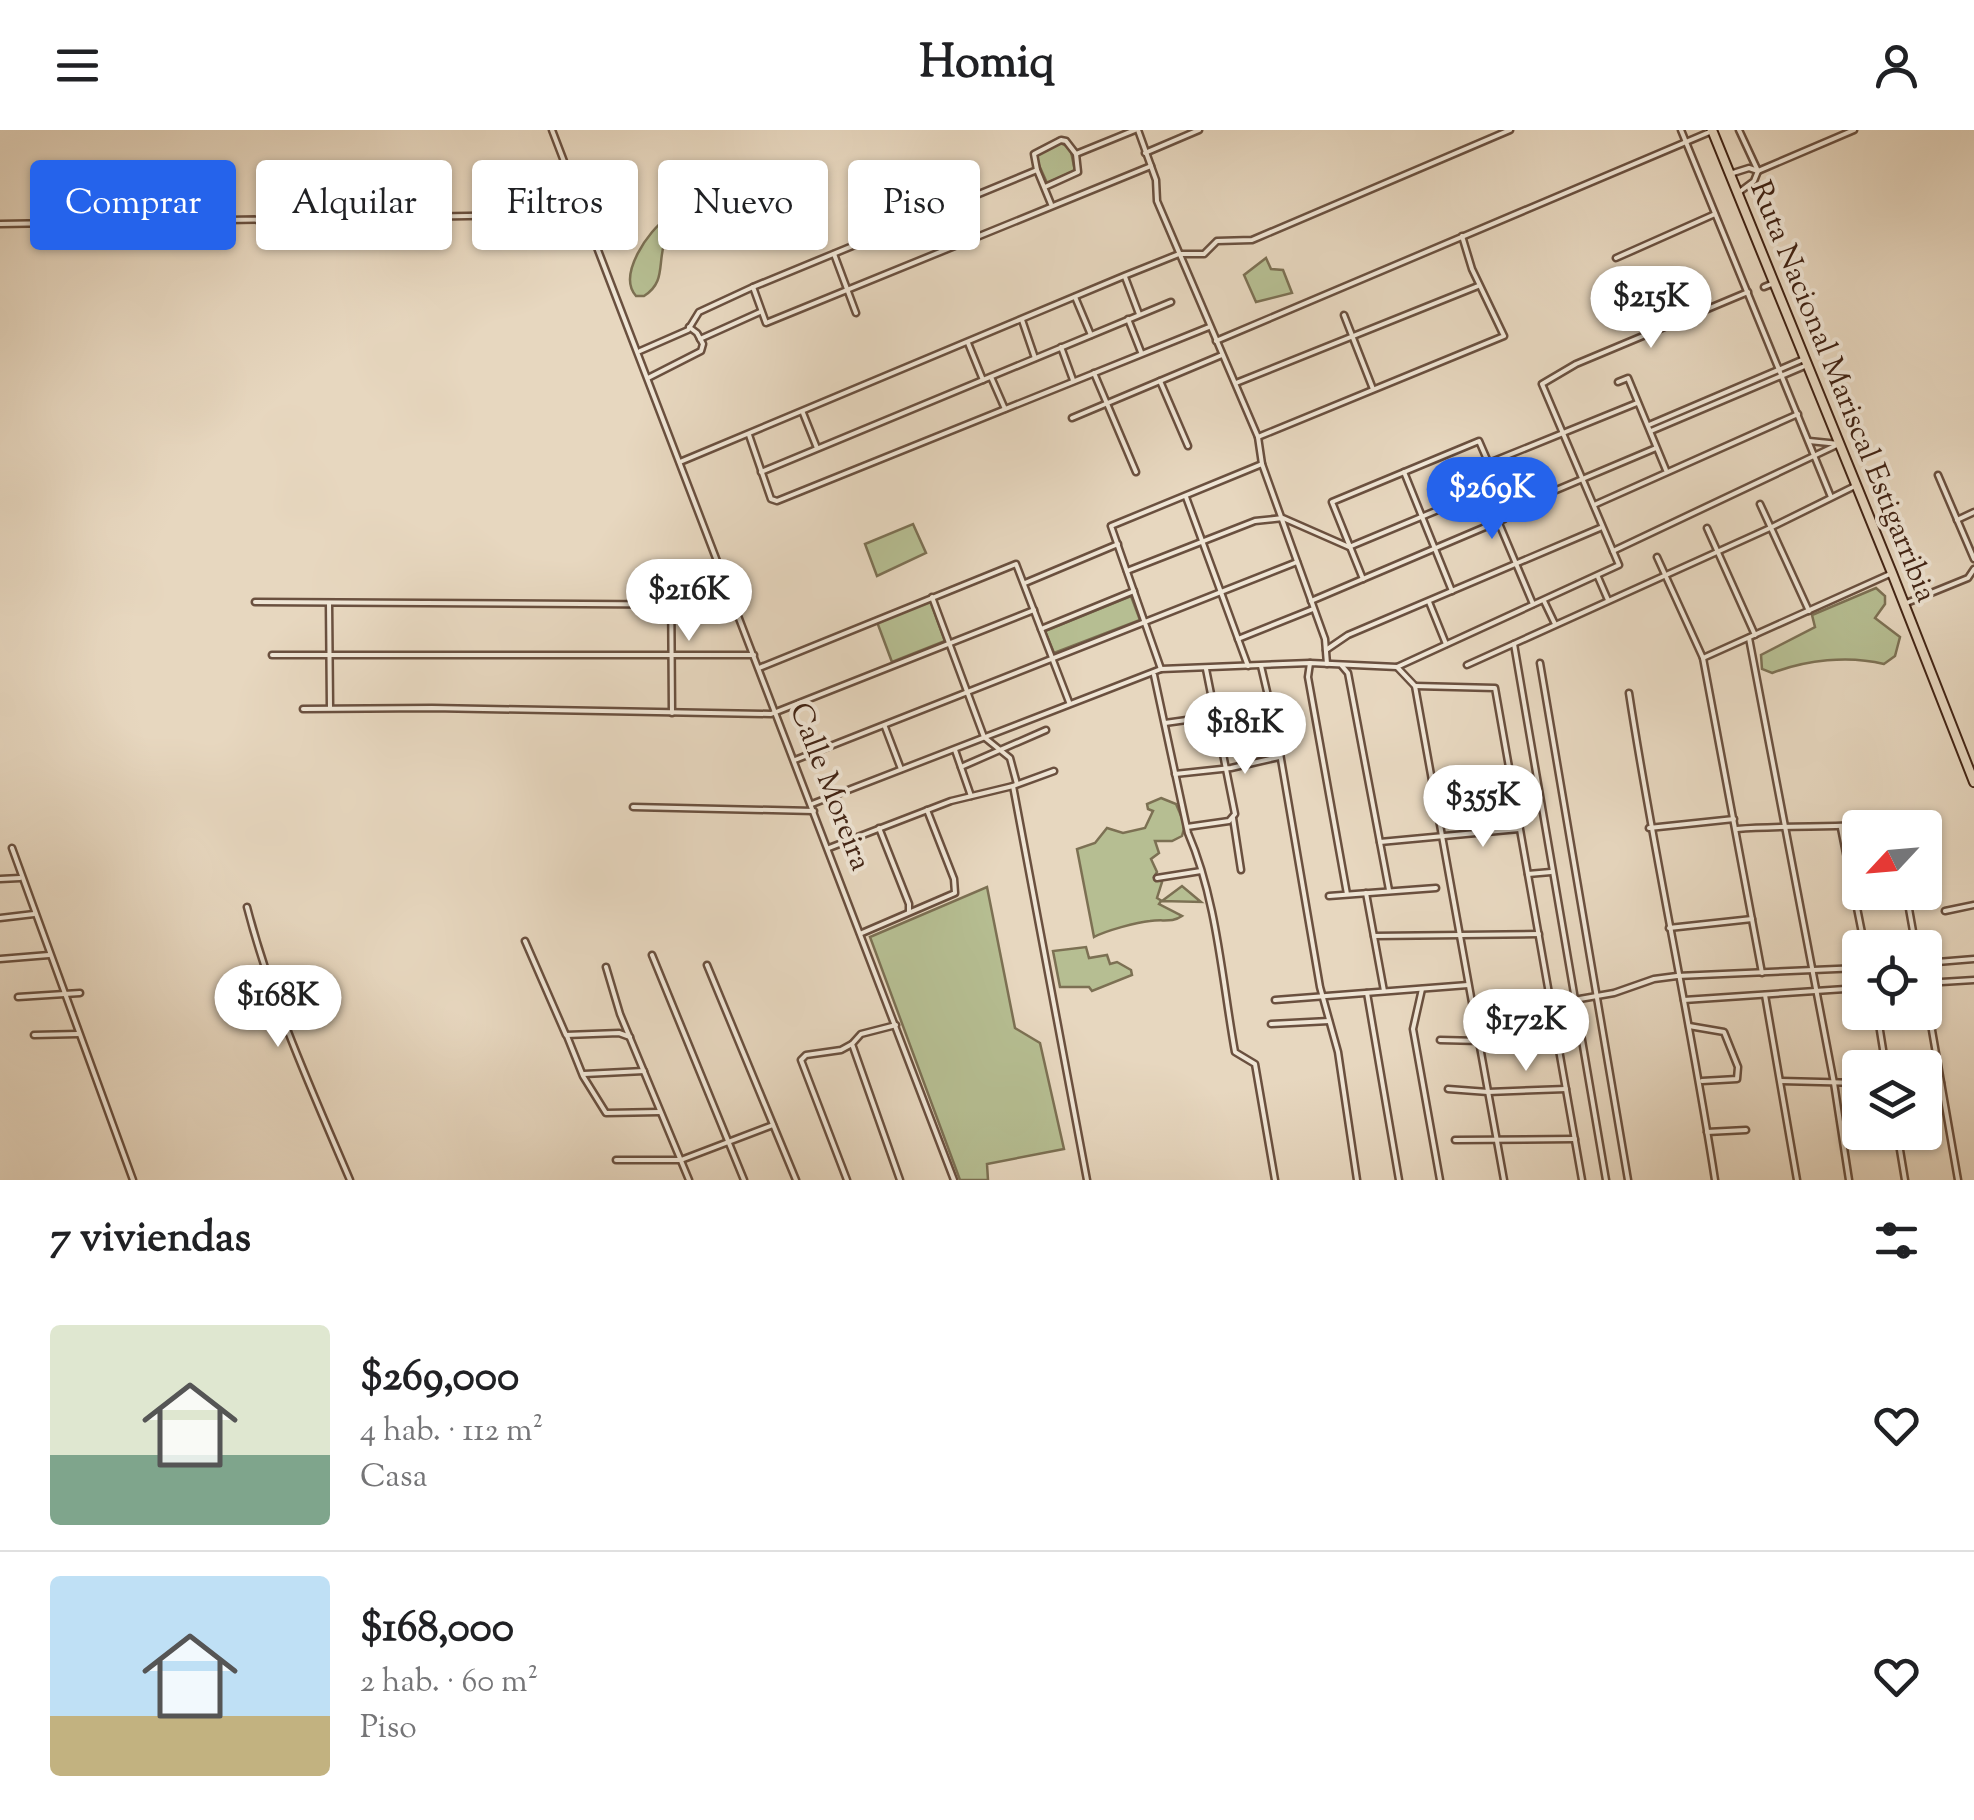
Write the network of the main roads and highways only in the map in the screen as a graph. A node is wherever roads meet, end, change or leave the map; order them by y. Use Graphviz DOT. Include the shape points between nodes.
graph roads {
  1 [pos="1712,130"];
  2 [pos="1970,761"];
  3 [pos="1974,782"];
  1 -- 2 [label="main road, Ruta Nacional Mariscal Estigarribia"];
  2 -- 3 [label="main road, Ruta Nacional Mariscal Estigarribia"];
}
